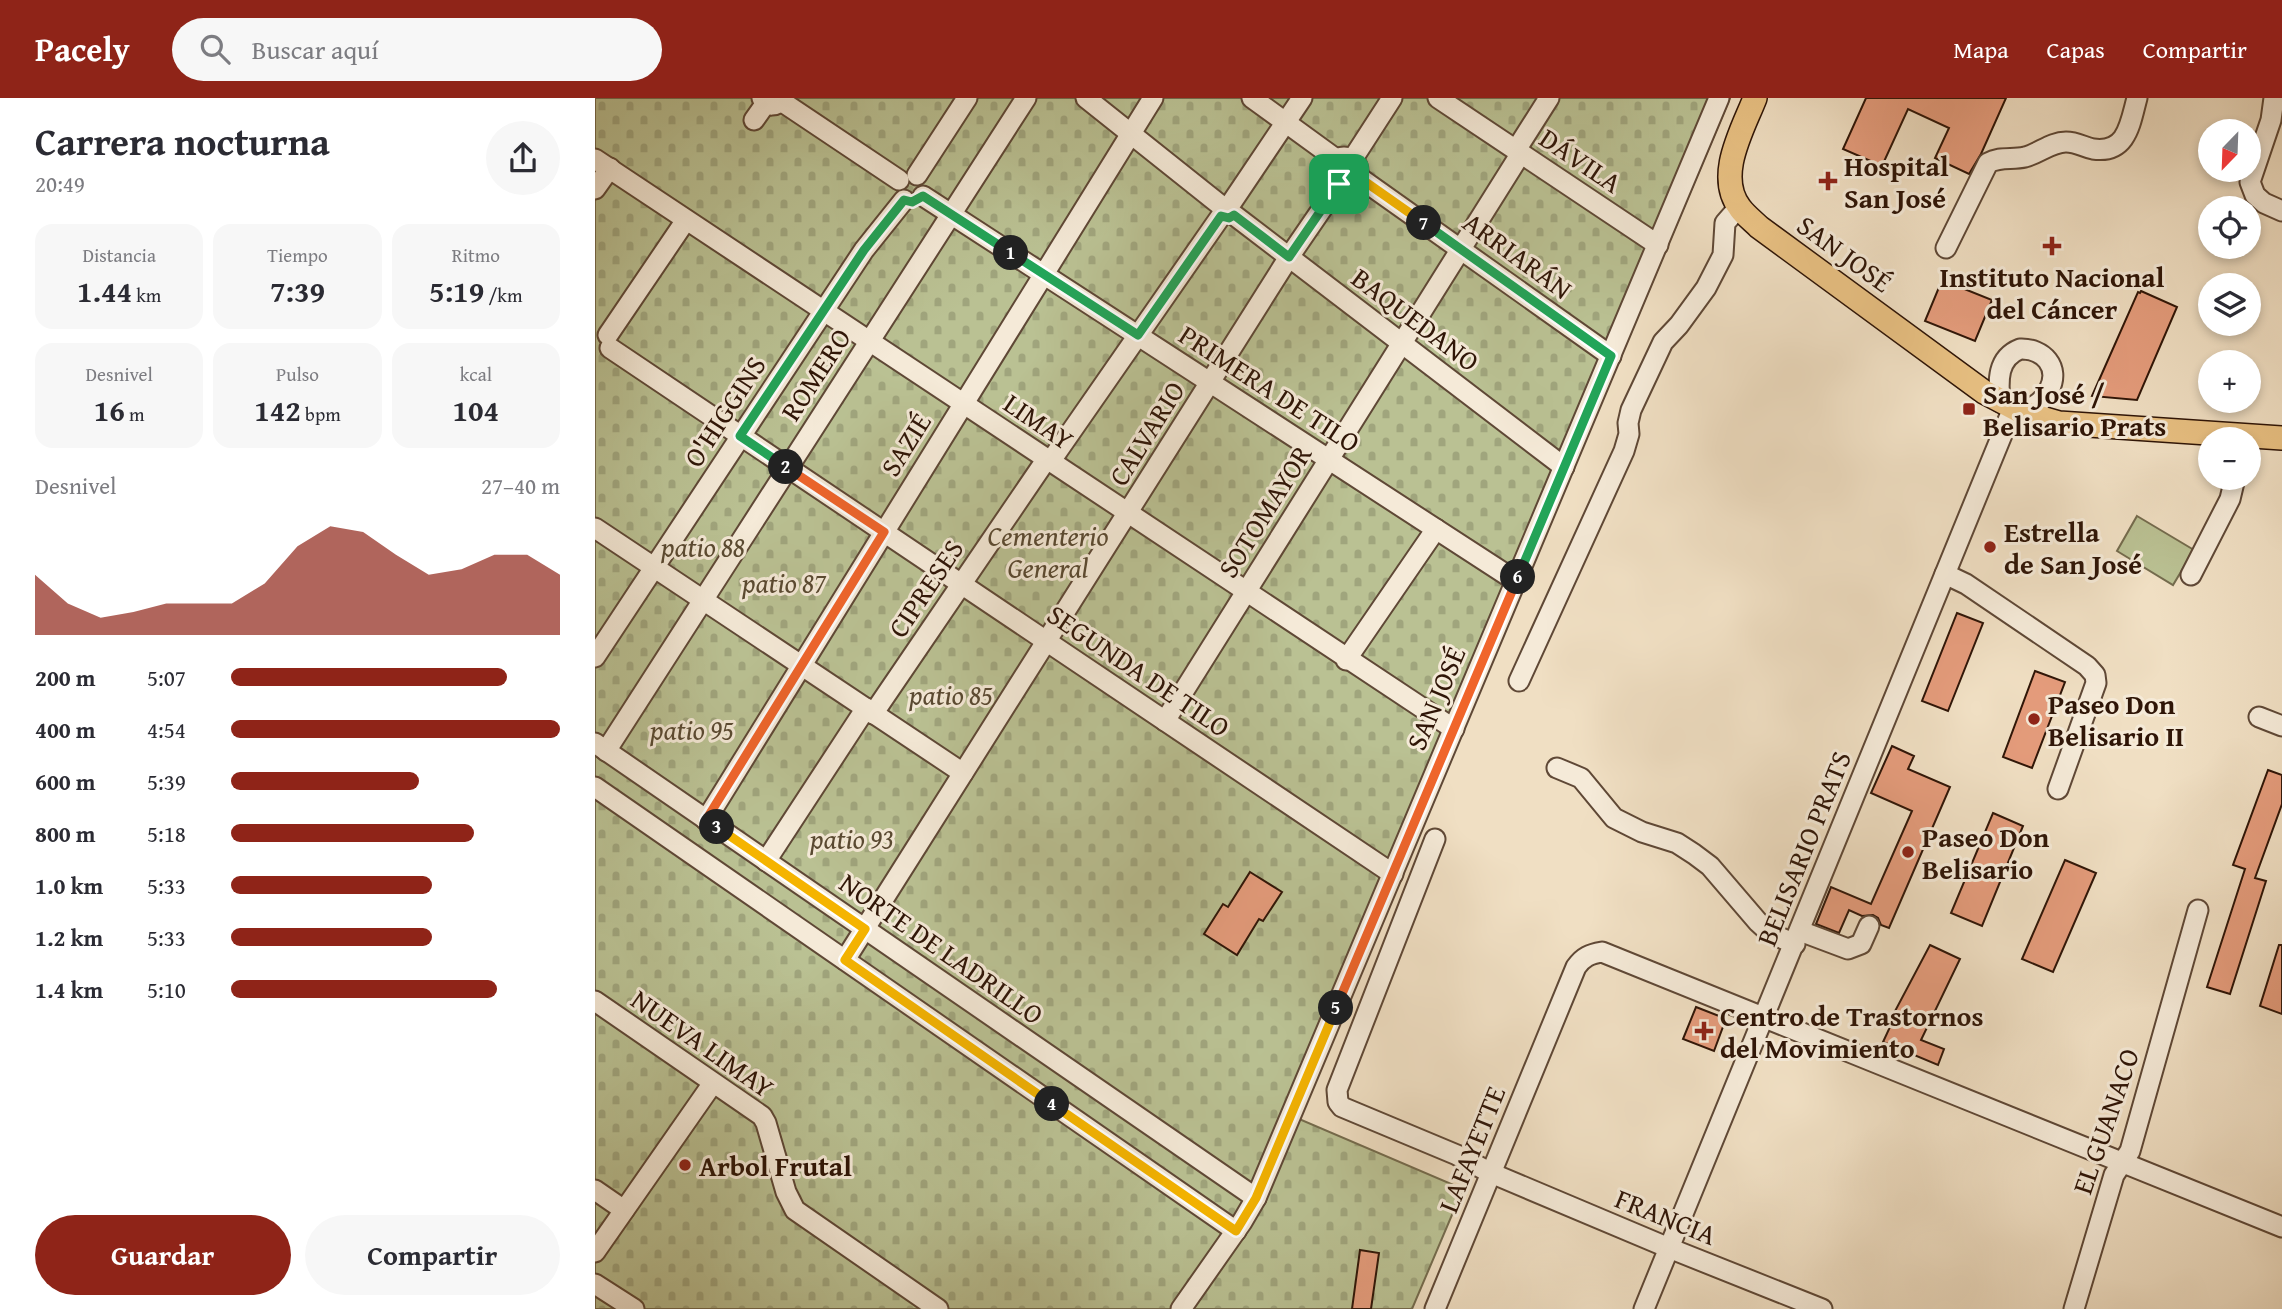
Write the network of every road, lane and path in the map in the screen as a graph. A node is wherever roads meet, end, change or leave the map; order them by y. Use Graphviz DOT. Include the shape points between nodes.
graph roads {
  1 [pos="967,98"];
  2 [pos="1025,98"];
  3 [pos="1086,98"];
  4 [pos="1153,98"];
  5 [pos="1252,98"];
  6 [pos="1302,98"];
  7 [pos="1392,98"];
  8 [pos="1438,98"];
  9 [pos="1549,98"];
  10 [pos="1719,98"];
  11 [pos="1755,98"];
  12 [pos="2137,98"];
  13 [pos="2274,98"];
  14 [pos="773,100"];
  15 [pos="754,120"];
  16 [pos="1286,122"];
  17 [pos="1132,134"];
  18 [pos="1518,152"];
  19 [pos="602,164"];
  20 [pos="1346,170"];
  21 [pos="908,178"];
  22 [pos="595,190"];
  23 [pos="913,198"];
  24 [pos="1738,207"];
  25 [pos="1227,209"];
  26 [pos="2282,211"];
  27 [pos="951,214"];
  28 [pos="686,220"];
  29 [pos="1658,245"];
  30 [pos="1461,248"];
  31 [pos="1946,248"];
  32 [pos="1289,257"];
  33 [pos="1043,274"];
  34 [pos="823,311"];
  35 [pos="1138,335"];
  36 [pos="869,341"];
  37 [pos="602,342"];
  38 [pos="1402,343"];
  39 [pos="1611,356"];
  40 [pos="1211,383"];
  41 [pos="963,404"];
  42 [pos="2012,407"];
  43 [pos="2198,434"];
  44 [pos="740,436"];
  45 [pos="2261,438"];
  46 [pos="2282,438"];
  47 [pos="1329,460"];
  48 [pos="1048,461"];
  49 [pos="1564,467"];
  50 [pos="787,468"];
  51 [pos="2232,490"];
  52 [pos="1128,514"];
  53 [pos="595,528"];
  54 [pos="1436,529"];
  55 [pos="884,532"];
  56 [pos="654,567"];
  57 [pos="1945,574"];
  58 [pos="2191,575"];
  59 [pos="1516,581"];
  60 [pos="961,584"];
  61 [pos="1246,593"];
  62 [pos="703,600"];
  63 [pos="1047,642"];
  64 [pos="595,657"];
  65 [pos="1346,660"];
  66 [pos="801,666"];
  67 [pos="1519,681"];
  68 [pos="870,711"];
  69 [pos="2259,717"];
  70 [pos="1165,721"];
  71 [pos="2282,726"];
  72 [pos="1454,729"];
  73 [pos="600,747"];
  74 [pos="1557,768"];
  75 [pos="963,774"];
  76 [pos="595,787"];
  77 [pos="2057,789"];
  78 [pos="706,820"];
  79 [pos="1435,839"];
  80 [pos="766,861"];
  81 [pos="1393,874"];
  82 [pos="2198,910"];
  83 [pos="1869,926"];
  84 [pos="865,929"];
  85 [pos="1797,938"];
  86 [pos="845,960"];
  87 [pos="595,1001"];
  88 [pos="1762,1018"];
  89 [pos="713,1083"];
  90 [pos="2123,1162"];
  91 [pos="1491,1173"];
  92 [pos="595,1190"];
  93 [pos="1256,1198"];
  94 [pos="624,1210"];
  95 [pos="2282,1227"];
  96 [pos="1236,1231"];
  97 [pos="1669,1248"];
  98 [pos="595,1252"];
  99 [pos="595,1283"];
  100 [pos="912,1302"];
  101 [pos="634,1309"];
  102 [pos="938,1309"];
  103 [pos="1181,1309"];
  104 [pos="1435,1309"];
  105 [pos="1644,1309"];
  106 [pos="1822,1309"];
  107 [pos="2074,1309"];
  1 -- 21 [label="street"];
  2 -- 27 [label="street, ROMERO"];
  3 -- 17 [label="street, BAQUEDANO"];
  4 -- 17 [label="street, SAZIÉ"];
  5 -- 16 [label="street, ARRIARÁN"];
  6 -- 16 [label="street, CIPRESES"];
  7 -- 20 [label="street, CALVARIO"];
  8 -- 18 [label="street, DÁVILA"];
  9 -- 18 [label="street, SOTOMAYOR"];
  10 -- 29 [label="street, SAN JOSÉ"];
  11 -- 24 [label="main road" via="1731,164 1731,187"];
  12 -- 31 [label="street" via="2126,134 2114,148 2058,142 2030,155 1988,163"];
  13 -- 26 [label="street" via="2251,182 2255,195"];
  14 -- 15 [label="street"];
  14 -- 21 [label="street"];
  16 -- 20 [label="street, ARRIARÁN"];
  16 -- 25 [label="street, CIPRESES"];
  17 -- 25 [label="street, BAQUEDANO"];
  17 -- 33 [label="street, SAZIÉ"];
  18 -- 29 [label="street, DÁVILA"];
  18 -- 30 [label="street, SOTOMAYOR"];
  19 -- 22 [label="street"];
  19 -- 28 [label="street, LIMAY"];
  20 -- 30 [label="street, ARRIARÁN"];
  20 -- 32 [label="street, CALVARIO"];
  21 -- 23 [label="street" via="898,194"];
  23 -- 27 [label="street, PRIMERA DE TILO"];
  23 -- 34 [label="street, O'HIGGINS" via="864,250"];
  24 -- 42 [label="main road, SAN JOSÉ" via="1984,392"];
  24 -- 67 [label="street" via="1725,223 1723,255 1706,288 1663,342 1631,410 1624,451"];
  25 -- 32 [label="street, BAQUEDANO"];
  25 -- 35 [label="street, CIPRESES"];
  27 -- 33 [label="street, PRIMERA DE TILO"];
  27 -- 36 [label="street, ROMERO"];
  28 -- 34 [label="street, LIMAY"];
  28 -- 37 [label="street"];
  29 -- 39 [label="street, SAN JOSÉ"];
  30 -- 38 [label="street, SOTOMAYOR"];
  30 -- 39 [label="street, ARRIARÁN"];
  32 -- 38 [label="street, BAQUEDANO"];
  32 -- 40 [label="street, CALVARIO"];
  33 -- 35 [label="street, PRIMERA DE TILO"];
  33 -- 41 [label="street, SAZIÉ"];
  34 -- 36 [label="street, LIMAY"];
  34 -- 44 [label="street, O'HIGGINS"];
  35 -- 40 [label="street, PRIMERA DE TILO"];
  35 -- 48 [label="street, CIPRESES"];
  36 -- 41 [label="street, LIMAY"];
  36 -- 50 [label="street, ROMERO"];
  37 -- 44 [label="street, SEGUNDA DE TILO"];
  38 -- 47 [label="street, SOTOMAYOR"];
  38 -- 49 [label="street, BAQUEDANO"];
  39 -- 49 [label="street, SAN JOSÉ"];
  40 -- 47 [label="street, PRIMERA DE TILO"];
  40 -- 52 [label="street, CALVARIO"];
  41 -- 48 [label="street, LIMAY"];
  41 -- 55 [label="street, SAZIÉ"];
  42 -- 43 [label="main road, SAN JOSÉ" via="2059,423"];
  42 -- 57 [label="street, BELISARIO PRATS"];
  44 -- 50 [label="street, SEGUNDA DE TILO"];
  44 -- 56 [label="street, O'HIGGINS"];
  45 -- 46 [label="main road, SAN JOSÉ"];
  47 -- 54 [label="street, PRIMERA DE TILO"];
  47 -- 61 [label="street, SOTOMAYOR"];
  48 -- 52 [label="street, LIMAY"];
  48 -- 60 [label="street, CIPRESES"];
  49 -- 59 [label="street, SAN JOSÉ"];
  50 -- 55 [label="street, SEGUNDA DE TILO"];
  50 -- 62 [label="street, ROMERO"];
  51 -- 58 [label="street"];
  52 -- 61 [label="street, LIMAY"];
  52 -- 63 [label="street, CALVARIO"];
  53 -- 56 [label="street"];
  54 -- 59 [label="street, PRIMERA DE TILO"];
  54 -- 65 [label="street"];
  55 -- 60 [label="street, SEGUNDA DE TILO"];
  55 -- 66 [label="street, SAZIÉ"];
  56 -- 62 [label="street"];
  56 -- 64 [label="street, O'HIGGINS"];
  57 -- 77 [label="street" via="2095,675"];
  57 -- 85 [label="street, BELISARIO PRATS"];
  59 -- 72 [label="street, SAN JOSÉ"];
  60 -- 63 [label="street, SEGUNDA DE TILO"];
  60 -- 68 [label="street, CIPRESES"];
  61 -- 65 [label="street, LIMAY"];
  61 -- 70 [label="street, SOTOMAYOR"];
  62 -- 66 [label="street"];
  62 -- 73 [label="street, ROMERO"];
  63 -- 70 [label="street, SEGUNDA DE TILO"];
  63 -- 75 [label="street, CALVARIO"];
  65 -- 72 [label="street, LIMAY"];
  66 -- 68 [label="street"];
  66 -- 78 [label="street, SAZIÉ"];
  68 -- 75 [label="street"];
  68 -- 80 [label="street, CIPRESES"];
  69 -- 71 [label="street"];
  70 -- 81 [label="street, SEGUNDA DE TILO"];
  72 -- 81 [label="street, SAN JOSÉ"];
  73 -- 78 [label="street, NORTE DE LADRILLO"];
  74 -- 85 [label="street" via="1581,778 1614,818 1694,853 1770,933"];
  75 -- 84 [label="street, CALVARIO"];
  76 -- 86 [label="street"];
  78 -- 80 [label="street, NORTE DE LADRILLO"];
  79 -- 91 [label="street, FRANCIA" via="1337,1097 1342,1107"];
  80 -- 84 [label="street, NORTE DE LADRILLO"];
  81 -- 93 [label="street, SAN JOSÉ"];
  82 -- 90 [label="street, EL GUANACO" via="2130,1151"];
  83 -- 85 [label="street" via="1861,944 1848,949"];
  84 -- 86 [label="street, CALVARIO"];
  84 -- 93 [label="street, NORTE DE LADRILLO"];
  85 -- 88 [label="street, BELISARIO PRATS"];
  86 -- 96 [label="street"];
  87 -- 89 [label="street, NUEVA LIMAY"];
  88 -- 90 [label="street, LAFAYETTE"];
  88 -- 91 [label="street, LAFAYETTE" via="1602,952 1581,959"];
  88 -- 97 [label="street, BELISARIO PRATS"];
  89 -- 94 [label="street"];
  89 -- 100 [label="street, NUEVA LIMAY" via="762,1116 795,1210"];
  90 -- 95 [label="street, LAFAYETTE"];
  90 -- 107 [label="street, EL GUANACO" via="2114,1175"];
  91 -- 97 [label="street, FRANCIA"];
  91 -- 104 [label="street, LAFAYETTE"];
  92 -- 94 [label="street"];
  93 -- 96 [label="street, SAN JOSÉ"];
  94 -- 98 [label="street"];
  96 -- 103 [label="street, SAN JOSÉ"];
  97 -- 105 [label="street, BELISARIO PRATS"];
  97 -- 106 [label="street, FRANCIA"];
  99 -- 101 [label="street"];
  100 -- 102 [label="street, NUEVA LIMAY"];
}
